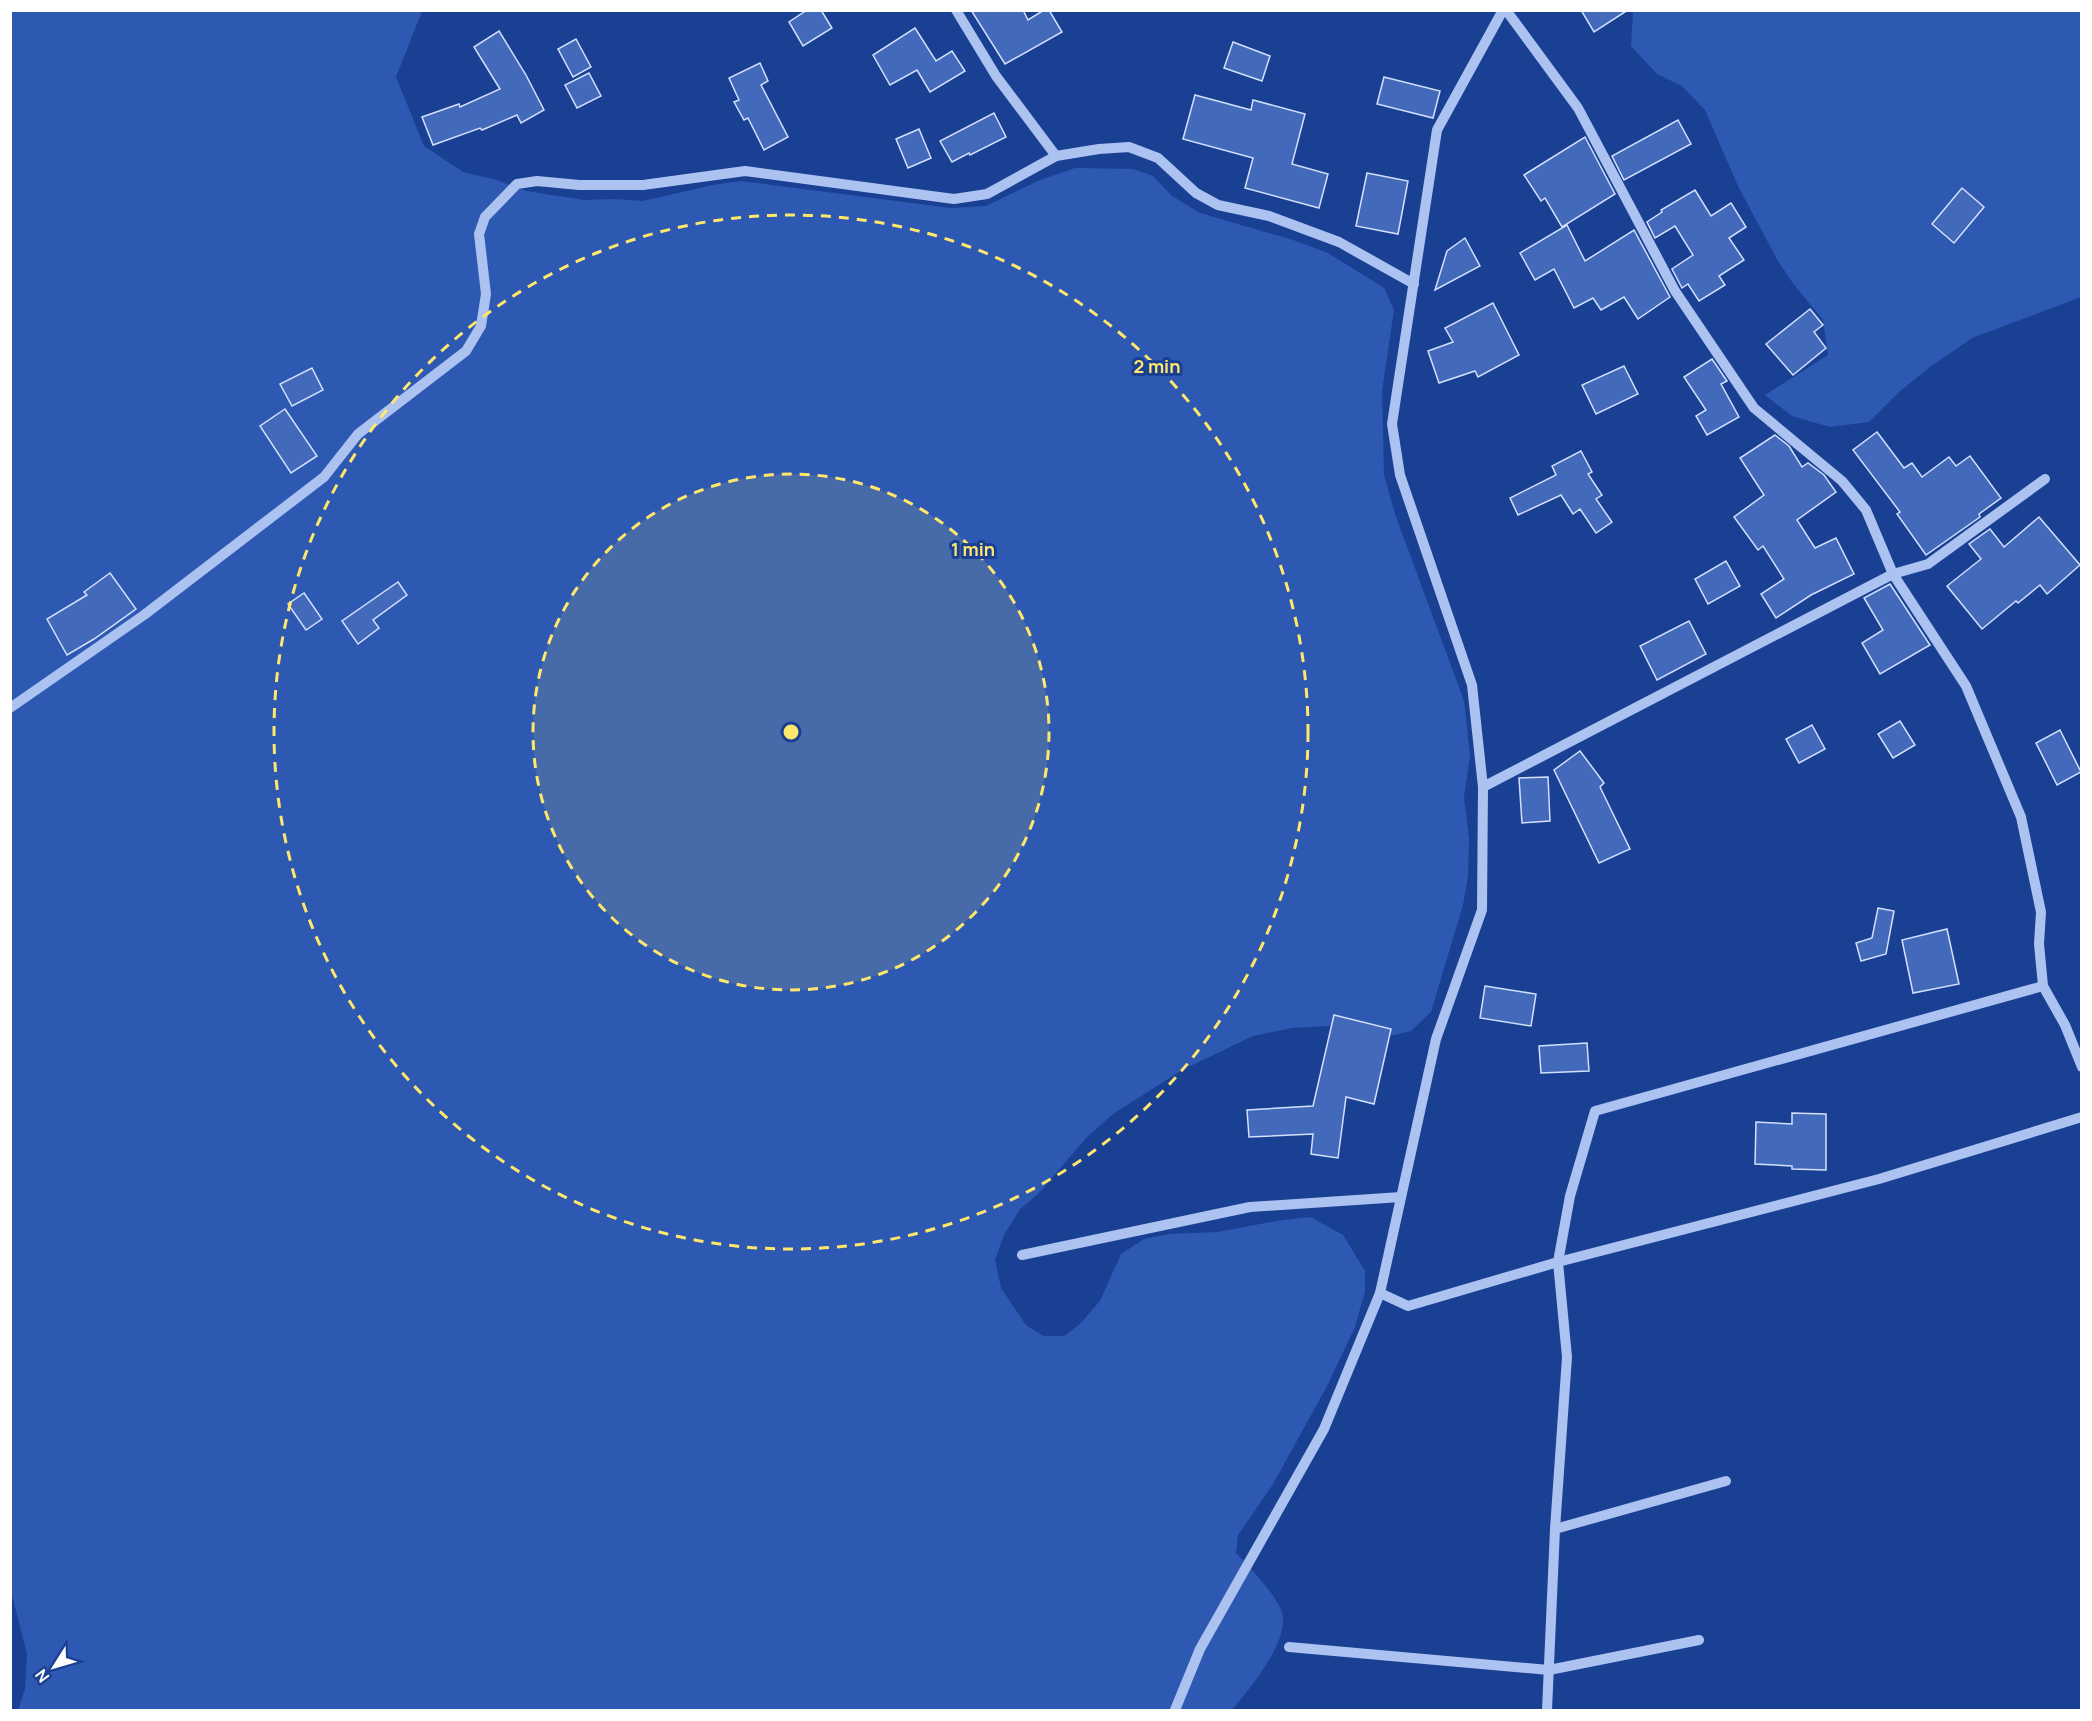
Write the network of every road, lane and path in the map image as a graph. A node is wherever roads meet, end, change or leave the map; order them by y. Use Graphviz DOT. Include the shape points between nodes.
graph roads {
  1 [pos="956,10"];
  2 [pos="1504,10"];
  3 [pos="1056,156"];
  4 [pos="1414,284"];
  5 [pos="2045,479"];
  6 [pos="1893,574"];
  7 [pos="10,708"];
  8 [pos="1483,787"];
  9 [pos="2043,986"];
  10 [pos="2082,1067"];
  11 [pos="2082,1117"];
  12 [pos="1401,1197"];
  13 [pos="1022,1254"];
  14 [pos="1558,1262"];
  15 [pos="1380,1293"];
  16 [pos="1726,1481"];
  17 [pos="1555,1528"];
  18 [pos="1699,1640"];
  19 [pos="1289,1647"];
  20 [pos="1549,1670"];
  21 [pos="1175,1710"];
  22 [pos="1547,1710"];
  1 -- 3 [label="street" via="996,76"];
  2 -- 4 [label="street" via="1437,130"];
  2 -- 6 [label="street" via="1578,108 1675,291 1754,408 1842,481 1866,510"];
  3 -- 4 [label="street" via="1129,147 1158,158 1196,193 1218,205 1269,216 1339,242"];
  3 -- 7 [label="street" via="987,194 954,199 745,171 643,185 517,184 486,217 479,234 486,294 481,326 466,351 358,434 324,477 144,615"];
  4 -- 8 [label="street" via="1392,424 1400,475 1472,685"];
  5 -- 6 [label="street" via="1928,564"];
  6 -- 8 [label="street"];
  6 -- 9 [label="street" via="1966,686 2021,817 2041,912"];
  8 -- 12 [label="street" via="1482,910 1436,1039"];
  9 -- 10 [label="street"];
  9 -- 14 [label="street" via="1595,1111 1570,1196"];
  11 -- 14 [label="street" via="1879,1179"];
  12 -- 13 [label="street" via="1250,1207"];
  12 -- 15 [label="street"];
  14 -- 15 [label="street" via="1408,1306"];
  14 -- 17 [label="street" via="1567,1357"];
  15 -- 21 [label="street" via="1324,1429 1200,1649"];
  16 -- 17 [label="street"];
  17 -- 20 [label="street"];
  18 -- 20 [label="street"];
  19 -- 20 [label="street"];
  20 -- 22 [label="street"];
}
